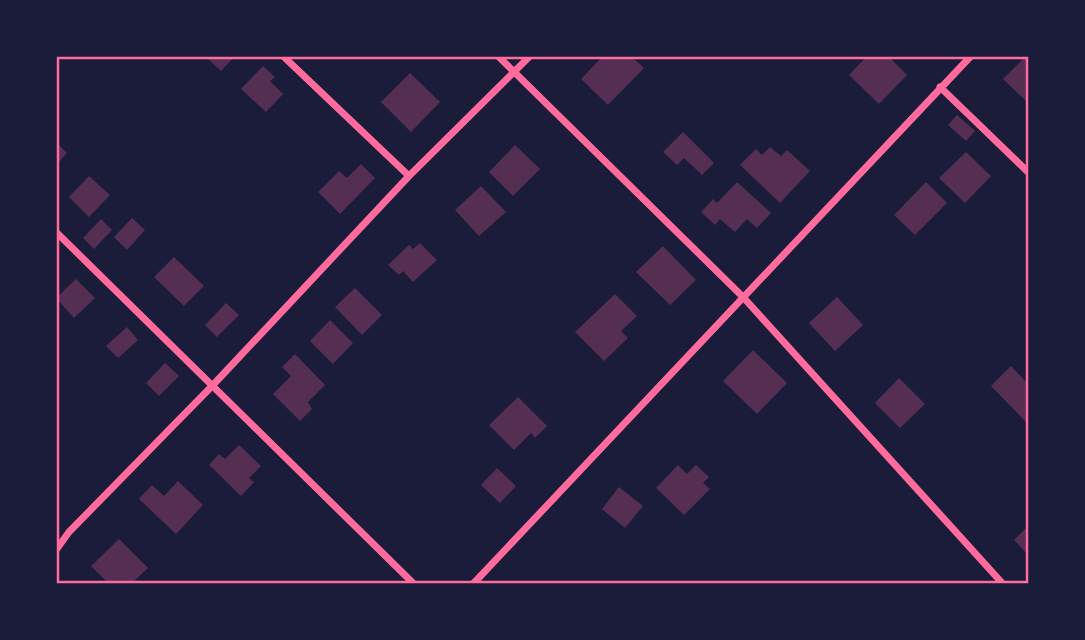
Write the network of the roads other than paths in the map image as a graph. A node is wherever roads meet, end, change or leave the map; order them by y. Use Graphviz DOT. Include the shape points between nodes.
graph roads {
  1 [pos="283,56"];
  2 [pos="498,56"];
  3 [pos="530,56"];
  4 [pos="971,56"];
  5 [pos="514,73"];
  6 [pos="940,88"];
  7 [pos="1029,173"];
  8 [pos="410,176"];
  9 [pos="56,232"];
  10 [pos="743,297"];
  11 [pos="213,385"];
  12 [pos="56,550"];
  13 [pos="414,584"];
  14 [pos="473,584"];
  15 [pos="1003,584"];
  1 -- 8 [label="street"];
  2 -- 5 [label="street"];
  3 -- 5 [label="street"];
  4 -- 6 [label="street"];
  5 -- 8 [label="street"];
  5 -- 10 [label="street"];
  6 -- 7 [label="street"];
  6 -- 10 [label="street"];
  8 -- 11 [label="street"];
  9 -- 11 [label="street"];
  10 -- 14 [label="street"];
  10 -- 15 [label="street"];
  11 -- 12 [label="street"];
  11 -- 13 [label="street"];
}
